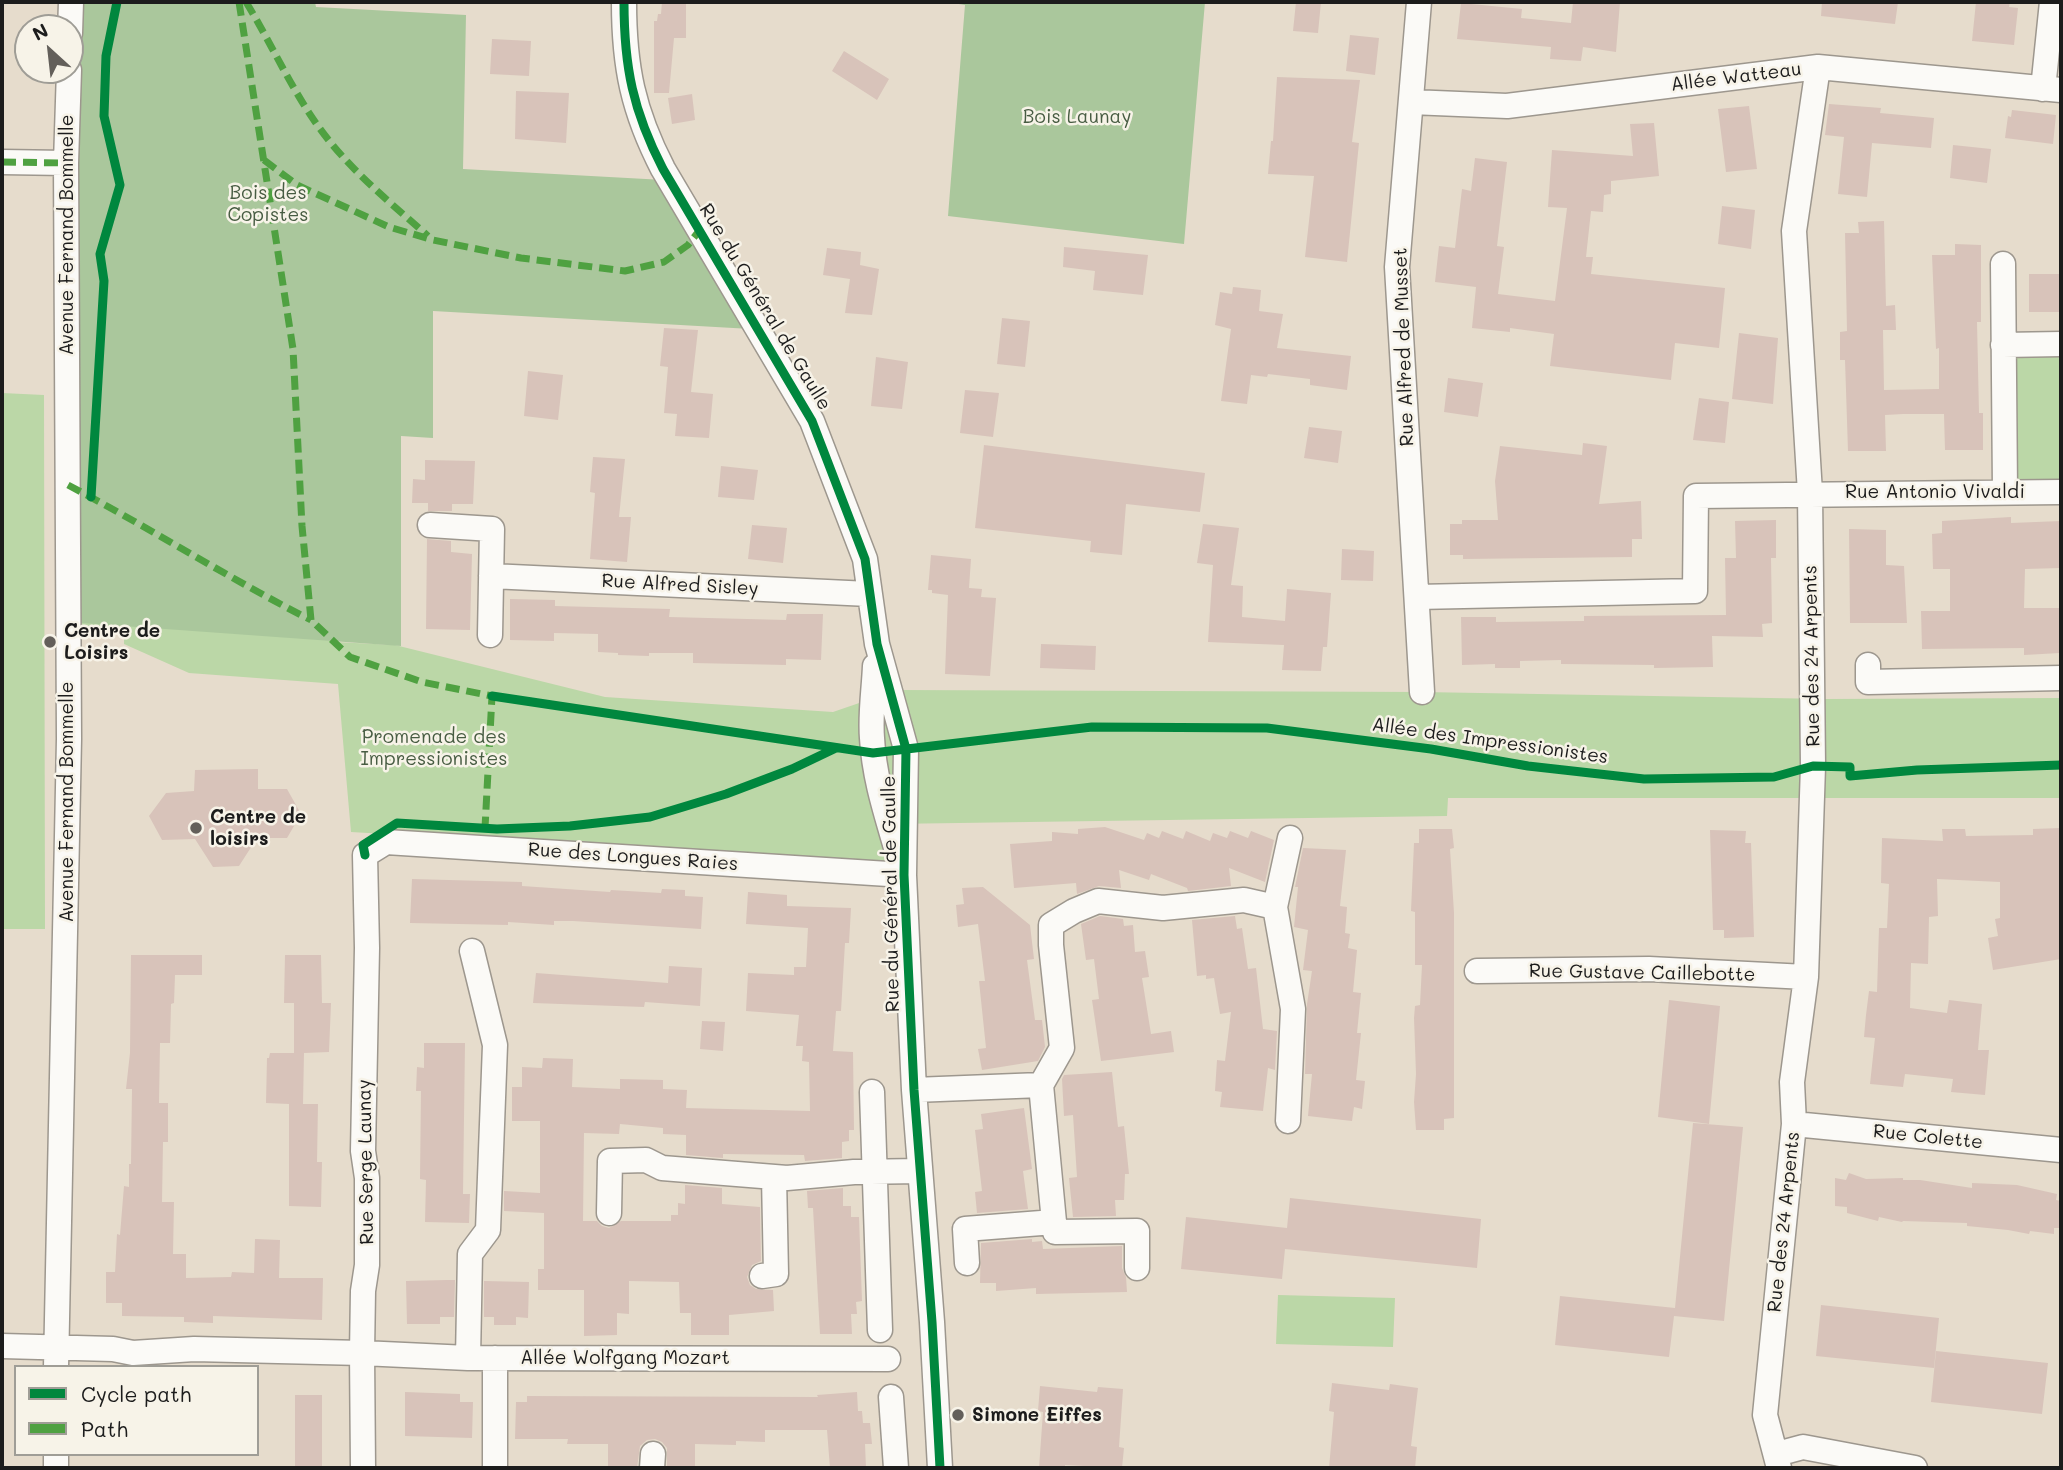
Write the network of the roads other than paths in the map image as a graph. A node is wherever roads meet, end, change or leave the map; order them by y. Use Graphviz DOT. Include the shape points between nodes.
graph roads {
  1 [pos="624,2"];
  2 [pos="1419,2"];
  3 [pos="2052,2"];
  4 [pos="1818,66"];
  5 [pos="69,84"];
  6 [pos="2052,90"];
  7 [pos="1411,102"];
  8 [pos="2,162"];
  9 [pos="66,163"];
  10 [pos="2003,264"];
  11 [pos="2061,344"];
  12 [pos="2003,345"];
  13 [pos="2005,491"];
  14 [pos="2061,492"];
  15 [pos="1810,493"];
  16 [pos="430,526"];
  17 [pos="491,576"];
  18 [pos="869,594"];
  19 [pos="1417,597"];
  20 [pos="490,635"];
  21 [pos="877,645"];
  22 [pos="1868,665"];
  23 [pos="2061,678"];
  24 [pos="1422,692"];
  25 [pos="1290,838"];
  26 [pos="365,855"];
  27 [pos="904,875"];
  28 [pos="1275,907"];
  29 [pos="472,951"];
  30 [pos="1477,971"];
  31 [pos="1806,976"];
  32 [pos="1041,1085"];
  33 [pos="914,1090"];
  34 [pos="872,1092"];
  35 [pos="1288,1121"];
  36 [pos="1794,1124"];
  37 [pos="2061,1150"];
  38 [pos="920,1171"];
  39 [pos="874,1172"];
  40 [pos="774,1177"];
  41 [pos="609,1213"];
  42 [pos="1054,1222"];
  43 [pos="967,1263"];
  44 [pos="1137,1268"];
  45 [pos="762,1276"];
  46 [pos="880,1330"];
  47 [pos="2,1346"];
  48 [pos="362,1353"];
  49 [pos="56,1357"];
  50 [pos="468,1358"];
  51 [pos="495,1358"];
  52 [pos="888,1359"];
  53 [pos="891,1397"];
  54 [pos="1778,1461"];
  55 [pos="363,1468"];
  56 [pos="495,1468"];
  57 [pos="896,1468"];
  58 [pos="940,1468"];
  59 [pos="1914,1468"];
  1 -- 18 [label="street, Rue du Général de Gaulle" via="626,61 645,135 813,421 864,559"];
  2 -- 7 [label="street, Rue Alfred de Musset"];
  3 -- 6 [label="street"];
  4 -- 6 [label="street, Allée Watteau"];
  4 -- 7 [label="street, Allée Watteau" via="1507,106"];
  4 -- 15 [label="street, Rue des 24 Arpents" via="1794,231"];
  5 -- 9 [label="street, Avenue Fernand Bommelle"];
  7 -- 19 [label="street, Rue Alfred de Musset" via="1397,267"];
  8 -- 9 [label="street"];
  9 -- 49 [label="street, Avenue Fernand Bommelle" via="69,751"];
  10 -- 12 [label="street"];
  11 -- 12 [label="street"];
  12 -- 13 [label="street"];
  13 -- 14 [label="street, Rue Antonio Vivaldi"];
  13 -- 15 [label="street, Rue Antonio Vivaldi"];
  15 -- 19 [label="street, Rue Antonio Vivaldi" via="1696,496 1695,591"];
  15 -- 31 [label="street, Rue des 24 Arpents" via="1813,766"];
  16 -- 17 [label="street" via="492,529"];
  17 -- 18 [label="street, Rue Alfred Sisley"];
  17 -- 20 [label="street"];
  18 -- 21 [label="street, Rue du Général de Gaulle"];
  19 -- 24 [label="street, Rue Alfred de Musset"];
  21 -- 27 [label="street, Rue du Général de Gaulle" via="906,750"];
  21 -- 27 [label="street, Rue du Général de Gaulle" via="873,753"];
  22 -- 23 [label="street" via="1868,682"];
  25 -- 28 [label="street"];
  26 -- 27 [label="street, Rue des Longues Raies" via="386,842"];
  26 -- 48 [label="street, Rue Serge Launay" via="367,1265"];
  27 -- 33 [label="street, Rue du Général de Gaulle"];
  28 -- 32 [label="street" via="1244,901 1163,908 1098,901 1051,925 1062,1048"];
  28 -- 35 [label="street" via="1293,1009"];
  29 -- 50 [label="street" via="495,1045 488,1230 470,1254"];
  30 -- 31 [label="street, Rue Gustave Caillebotte" via="1649,969"];
  31 -- 36 [label="street, Rue des 24 Arpents" via="1792,1082"];
  32 -- 33 [label="street"];
  32 -- 42 [label="street"];
  33 -- 38 [label="street, Rue du Général de Gaulle"];
  34 -- 39 [label="street"];
  36 -- 37 [label="street, Rue Colette"];
  36 -- 54 [label="street, Rue des 24 Arpents" via="1765,1415"];
  38 -- 39 [label="street"];
  38 -- 58 [label="street, Rue du Général de Gaulle"];
  39 -- 40 [label="street"];
  39 -- 46 [label="street"];
  40 -- 41 [label="street" via="662,1168 646,1160 610,1161"];
  40 -- 45 [label="street" via="776,1274"];
  42 -- 43 [label="street" via="965,1229"];
  42 -- 44 [label="street" via="1055,1232 1137,1231"];
  47 -- 49 [label="street, Allée Wolfgang Mozart"];
  48 -- 49 [label="street, Allée Wolfgang Mozart" via="194,1349 133,1353 113,1349"];
  48 -- 50 [label="street, Allée Wolfgang Mozart"];
  48 -- 55 [label="street, Rue Serge Launay"];
  50 -- 51 [label="street, Allée Wolfgang Mozart"];
  51 -- 52 [label="street, Allée Wolfgang Mozart"];
  51 -- 56 [label="street"];
  53 -- 57 [label="street"];
  54 -- 59 [label="street" via="1802,1447"];
}
